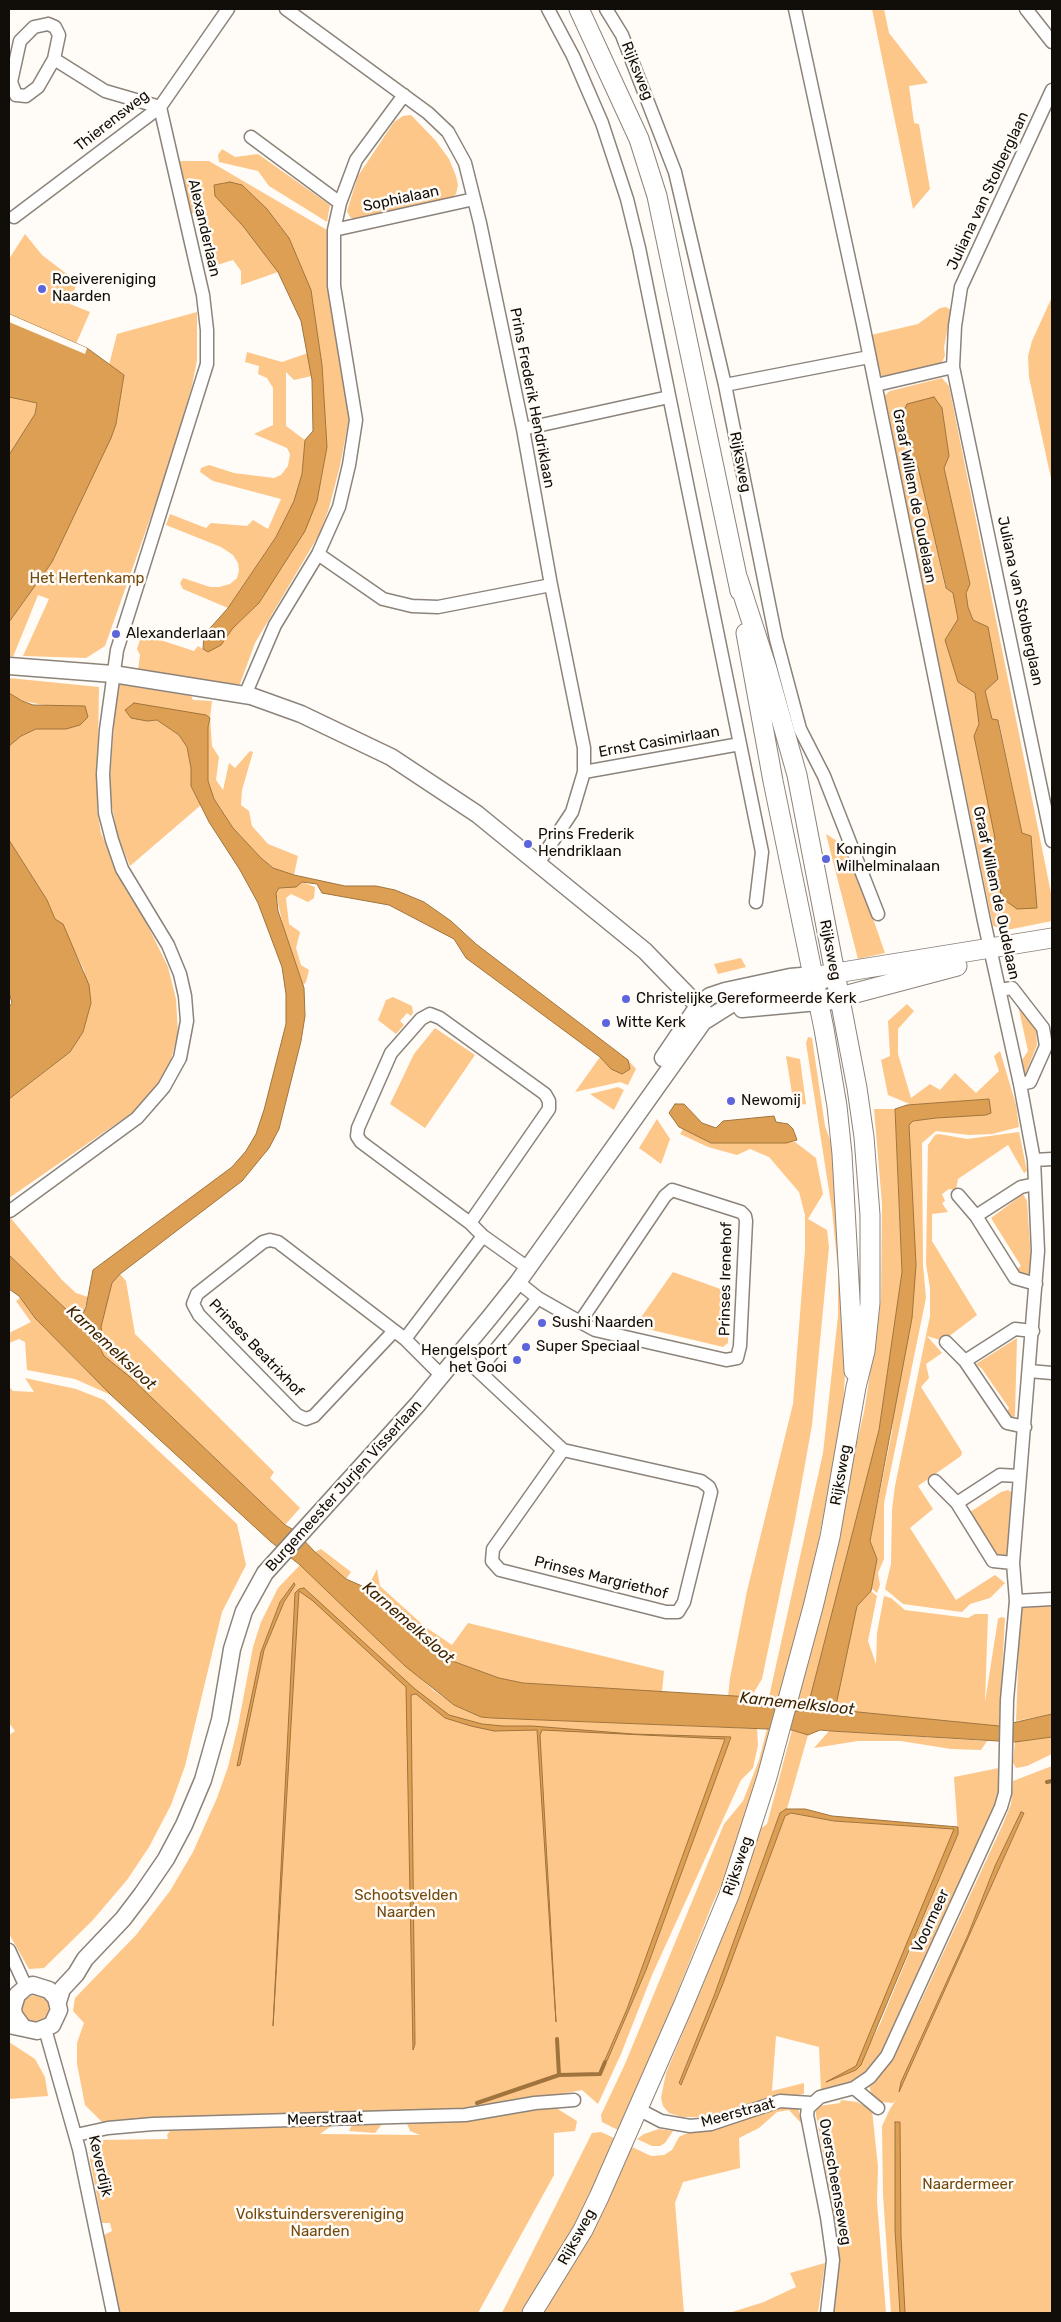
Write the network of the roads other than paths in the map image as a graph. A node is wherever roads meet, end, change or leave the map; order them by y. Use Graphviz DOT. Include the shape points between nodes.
graph roads {
  1 [pos="228,9"];
  2 [pos="286,9"];
  3 [pos="548,9"];
  4 [pos="579,9"];
  5 [pos="606,9"];
  6 [pos="795,9"];
  7 [pos="1026,9"];
  8 [pos="1052,42"];
  9 [pos="54,59"];
  10 [pos="1052,90"];
  11 [pos="404,95"];
  12 [pos="160,107"];
  13 [pos="251,137"];
  14 [pos="474,200"];
  15 [pos="340,203"];
  16 [pos="14,217"];
  17 [pos="334,230"];
  18 [pos="869,357"];
  19 [pos="953,367"];
  20 [pos="724,385"];
  21 [pos="876,386"];
  22 [pos="669,397"];
  23 [pos="523,429"];
  24 [pos="318,554"];
  25 [pos="738,579"];
  26 [pos="551,585"];
  27 [pos="9,666"];
  28 [pos="113,674"];
  29 [pos="245,695"];
  30 [pos="740,744"];
  31 [pos="584,772"];
  32 [pos="1052,841"];
  33 [pos="537,865"];
  34 [pos="756,902"];
  35 [pos="878,914"];
  36 [pos="1052,938"];
  37 [pos="1052,947"];
  38 [pos="992,953"];
  39 [pos="835,974"];
  40 [pos="814,980"];
  41 [pos="1000,990"];
  42 [pos="840,998"];
  43 [pos="818,1002"];
  44 [pos="708,1012"];
  45 [pos="1020,1084"];
  46 [pos="1052,1159"];
  47 [pos="1034,1160"];
  48 [pos="1035,1184"];
  49 [pos="958,1195"];
  50 [pos="10,1211"];
  51 [pos="976,1216"];
  52 [pos="470,1223"];
  53 [pos="483,1236"];
  54 [pos="528,1268"];
  55 [pos="518,1282"];
  56 [pos="1036,1284"];
  57 [pos="538,1298"];
  58 [pos="580,1322"];
  59 [pos="394,1331"];
  60 [pos="1033,1331"];
  61 [pos="405,1339"];
  62 [pos="946,1342"];
  63 [pos="463,1351"];
  64 [pos="966,1361"];
  65 [pos="479,1370"];
  66 [pos="1029,1370"];
  67 [pos="1052,1373"];
  68 [pos="442,1376"];
  69 [pos="856,1387"];
  70 [pos="1025,1427"];
  71 [pos="563,1450"];
  72 [pos="1020,1476"];
  73 [pos="935,1481"];
  74 [pos="957,1504"];
  75 [pos="1013,1563"];
  76 [pos="1052,1599"];
  77 [pos="1016,1601"];
  78 [pos="1005,1749"];
  79 [pos="9,1950"];
  80 [pos="85,1958"];
  81 [pos="33,1986"];
  82 [pos="58,2002"];
  83 [pos="11,2004"];
  84 [pos="15,2025"];
  85 [pos="44,2029"];
  86 [pos="854,2088"];
  87 [pos="574,2100"];
  88 [pos="811,2103"];
  89 [pos="878,2108"];
  90 [pos="638,2109"];
  91 [pos="76,2135"];
  92 [pos="113,2313"];
  93 [pos="532,2313"];
  94 [pos="827,2313"];
  1 -- 12 [label="street, Thierensweg"];
  2 -- 11 [label="street, Prins Frederik Hendriklaan"];
  3 -- 22 [label="street" via="602,123 627,199 640,248"];
  4 -- 25 [label="main road, Rijksweg" via="639,139 657,196"];
  5 -- 20 [label="street, Rijksweg" via="622,36 675,172"];
  6 -- 18 [label="street, Graaf Willem de Oudelaan"];
  7 -- 8 [label="street"];
  9 -- 9 [label="street" via="38,87 26,96 16,95 10,82 17,48 24,35 39,25 55,27 60,40"];
  9 -- 12 [label="street" via="106,91"];
  10 -- 19 [label="street, Juliana van Stolberglaan" via="961,287"];
  11 -- 14 [label="street, Prins Frederik Hendriklaan" via="448,132 465,162"];
  11 -- 15 [label="street" via="356,160"];
  12 -- 16 [label="street, Thierensweg"];
  12 -- 28 [label="street, Alexanderlaan" via="203,295 207,364"];
  13 -- 15 [label="street"];
  14 -- 17 [label="street, Sophialaan"];
  14 -- 23 [label="street, Prins Frederik Hendriklaan"];
  15 -- 17 [label="street"];
  17 -- 24 [label="street" via="334,286 356,420 339,508"];
  18 -- 20 [label="street"];
  18 -- 21 [label="street, Graaf Willem de Oudelaan"];
  19 -- 21 [label="street"];
  19 -- 32 [label="street, Juliana van Stolberglaan"];
  20 -- 35 [label="street, Rijksweg" via="776,639 800,729 824,776"];
  21 -- 38 [label="street, Graaf Willem de Oudelaan"];
  22 -- 23 [label="street"];
  22 -- 30 [label="street"];
  23 -- 26 [label="street, Prins Frederik Hendriklaan"];
  24 -- 26 [label="street" via="384,599 412,606 438,607"];
  24 -- 29 [label="street" via="275,625"];
  25 -- 39 [label="main road, Rijksweg" via="797,775"];
  25 -- 40 [label="main road, Rijksweg" via="755,688"];
  26 -- 31 [label="street, Prins Frederik Hendriklaan" via="584,748"];
  27 -- 28 [label="street"];
  28 -- 29 [label="street"];
  28 -- 50 [label="street, Alexanderlaan" via="106,730 105,813 122,869 168,945 180,974 187,1015 180,1058 164,1087 137,1118"];
  29 -- 33 [label="street" via="301,714 392,757 477,814"];
  30 -- 31 [label="street, Ernst Casimirlaan"];
  30 -- 34 [label="street" via="762,852"];
  31 -- 33 [label="street, Prins Frederik Hendriklaan" via="572,812"];
  33 -- 44 [label="street" via="645,951"];
  36 -- 38 [label="main road"];
  37 -- 38 [label="main road"];
  38 -- 39 [label="main road"];
  38 -- 41 [label="street, Graaf Willem de Oudelaan"];
  38 -- 42 [label="main road"];
  39 -- 40 [label="main road"];
  39 -- 42 [label="main road, Rijksweg"];
  40 -- 43 [label="main road, Rijksweg"];
  40 -- 44 [label="street" via="790,977 725,991 710,996"];
  41 -- 45 [label="street, Graaf Willem de Oudelaan"];
  41 -- 45 [label="street, Graaf Willem de Oudelaan" via="1012,988 1043,1028 1046,1046 1030,1082"];
  42 -- 43 [label="main road"];
  42 -- 69 [label="main road, Rijksweg" via="864,1137 870,1215 870,1303 865,1351"];
  43 -- 44 [label="street"];
  43 -- 69 [label="main road, Rijksweg" via="831,1068 842,1154"];
  44 -- 54 [label="street, Burgemeester Jurjen Visserlaan"];
  45 -- 47 [label="street, Graaf Willem de Oudelaan"];
  46 -- 47 [label="street"];
  47 -- 48 [label="street, Graaf Willem de Oudelaan"];
  48 -- 51 [label="street" via="1022,1186"];
  48 -- 56 [label="street, Graaf Willem de Oudelaan"];
  49 -- 51 [label="street"];
  51 -- 56 [label="street" via="1015,1278"];
  52 -- 52 [label="street" via="357,1136 391,1053 430,1014 545,1094 549,1101 549,1109"];
  52 -- 53 [label="street"];
  53 -- 54 [label="street"];
  53 -- 61 [label="street"];
  54 -- 55 [label="street, Burgemeester Jurjen Visserlaan"];
  55 -- 57 [label="street, Prinses Irenehof"];
  55 -- 63 [label="street, Burgemeester Jurjen Visserlaan"];
  56 -- 60 [label="street, Graaf Willem de Oudelaan"];
  57 -- 58 [label="street, Prinses Irenehof"];
  57 -- 65 [label="street"];
  58 -- 58 [label="street, Prinses Irenehof" via="595,1330 726,1360 736,1358 740,1346 745,1216 672,1190"];
  59 -- 59 [label="street, Prinses Beatrixhof" via="278,1242 270,1240 263,1242 197,1294 193,1304 198,1315 297,1414 306,1419 314,1416"];
  59 -- 61 [label="street, Prinses Beatrixhof"];
  60 -- 64 [label="street" via="1016,1330"];
  60 -- 66 [label="street, Graaf Willem de Oudelaan"];
  61 -- 68 [label="street, Prinses Beatrixhof"];
  62 -- 64 [label="street"];
  63 -- 65 [label="street"];
  63 -- 68 [label="street, Burgemeester Jurjen Visserlaan"];
  64 -- 70 [label="street" via="1007,1423"];
  65 -- 71 [label="street"];
  66 -- 67 [label="street"];
  66 -- 70 [label="street, Graaf Willem de Oudelaan"];
  68 -- 80 [label="street, Burgemeester Jurjen Visserlaan" via="258,1583 244,1611 232,1649 211,1754 184,1825 142,1894"];
  69 -- 90 [label="main road, Rijksweg" via="830,1537 780,1731 729,1895"];
  70 -- 72 [label="street, Graaf Willem de Oudelaan"];
  71 -- 71 [label="street, Prinses Margriethof" via="702,1481 709,1487 711,1492 684,1602 678,1612 666,1612 500,1570 492,1561 493,1549"];
  72 -- 74 [label="street" via="1000,1475"];
  72 -- 75 [label="street, Graaf Willem de Oudelaan"];
  73 -- 74 [label="street"];
  74 -- 75 [label="street" via="993,1561"];
  75 -- 77 [label="street, Graaf Willem de Oudelaan"];
  76 -- 77 [label="street"];
  77 -- 78 [label="street, Graaf Willem de Oudelaan"];
  78 -- 86 [label="street, Voormeer" via="1005,1793 1001,1808 887,2056 870,2077"];
  79 -- 81 [label="street"];
  80 -- 81 [label="street, Burgemeester Jurjen Visserlaan" via="54,1981"];
  80 -- 82 [label="street, Burgemeester Jurjen Visserlaan" via="62,1989"];
  81 -- 82 [label="street" via="53,1993"];
  81 -- 83 [label="street"];
  82 -- 85 [label="street" via="56,2018"];
  83 -- 84 [label="street"];
  84 -- 85 [label="street" via="36,2031"];
  85 -- 91 [label="street, Keverdijk"];
  86 -- 88 [label="street, Overscheenseweg" via="820,2097"];
  86 -- 89 [label="street"];
  87 -- 91 [label="street, Meerstraat" via="465,2115 153,2124"];
  88 -- 90 [label="street, Meerstraat" via="780,2101 711,2124 690,2126 661,2121"];
  88 -- 94 [label="street, Overscheenseweg" via="806,2115 833,2260"];
  90 -- 93 [label="main road, Rijksweg" via="583,2230"];
  91 -- 92 [label="street, Keverdijk"];
}
